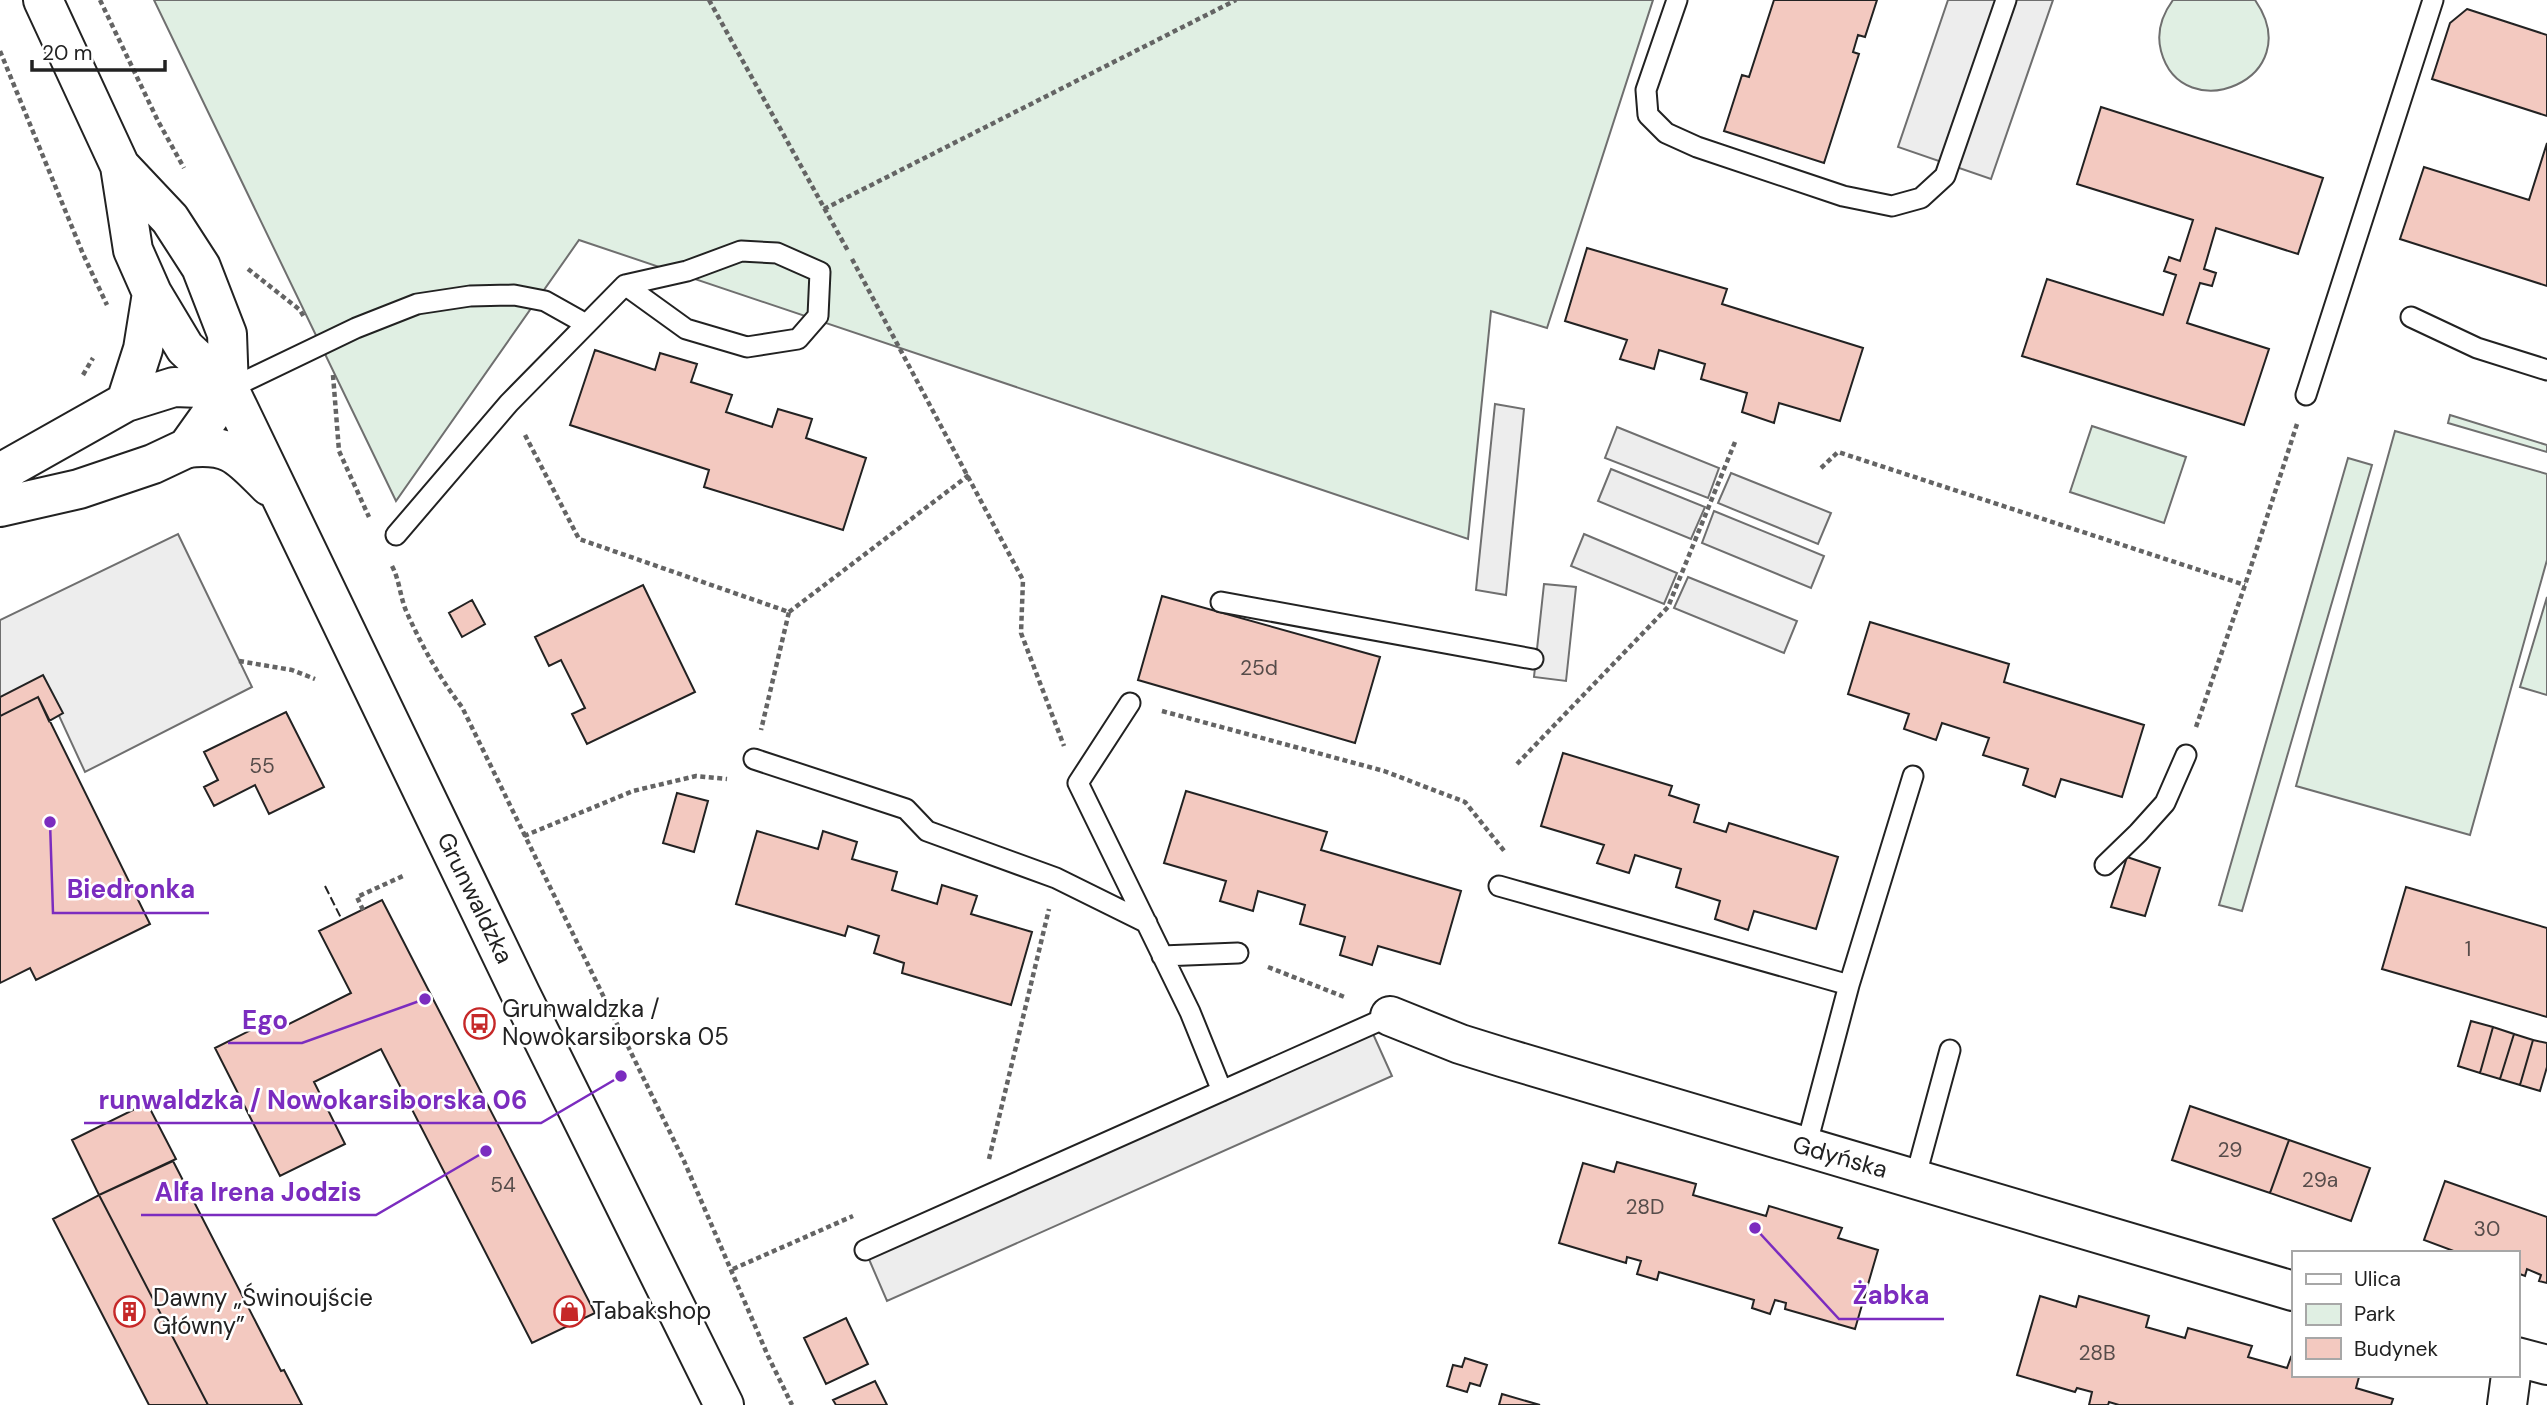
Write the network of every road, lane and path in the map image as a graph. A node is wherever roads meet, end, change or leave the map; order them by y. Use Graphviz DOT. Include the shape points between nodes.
graph roads {
  1 [pos="43,0"];
  2 [pos="100,0"];
  3 [pos="709,0"];
  4 [pos="1236,0"];
  5 [pos="1677,0"];
  6 [pos="2006,0"];
  7 [pos="2433,0"];
  8 [pos="0,51"];
  9 [pos="158,121"];
  10 [pos="120,166"];
  11 [pos="824,209"];
  12 [pos="238,261"];
  13 [pos="625,285"];
  14 [pos="152,293"];
  15 [pos="112,315"];
  16 [pos="2410,317"];
  17 [pos="307,324"];
  18 [pos="586,324"];
  19 [pos="330,367"];
  20 [pos="2547,370"];
  21 [pos="229,389"];
  22 [pos="2306,395"];
  23 [pos="127,402"];
  24 [pos="509,403"];
  25 [pos="1735,442"];
  26 [pos="187,448"];
  27 [pos="1821,468"];
  28 [pos="0,473"];
  29 [pos="969,475"];
  30 [pos="284,501"];
  31 [pos="0,507"];
  32 [pos="372,523"];
  33 [pos="396,536"];
  34 [pos="387,556"];
  35 [pos="2245,586"];
  36 [pos="1220,602"];
  37 [pos="789,612"];
  38 [pos="1532,659"];
  39 [pos="239,662"];
  40 [pos="315,679"];
  41 [pos="1130,703"];
  42 [pos="2186,755"];
  43 [pos="754,759"];
  44 [pos="1517,764"];
  45 [pos="1913,776"];
  46 [pos="1078,783"];
  47 [pos="524,836"];
  48 [pos="1505,852"];
  49 [pos="2105,865"];
  50 [pos="405,875"];
  51 [pos="1056,878"];
  52 [pos="1499,886"];
  53 [pos="363,910"];
  54 [pos="1147,923"];
  55 [pos="1238,953"];
  56 [pos="1162,956"];
  57 [pos="1259,963"];
  58 [pos="1301,979"];
  59 [pos="1849,985"];
  60 [pos="1390,1016"];
  61 [pos="1950,1050"];
  62 [pos="1222,1091"];
  63 [pos="1806,1147"];
  64 [pos="1915,1179"];
  65 [pos="983,1198"];
  66 [pos="865,1250"];
  67 [pos="2292,1290"];
  68 [pos="2519,1358"];
  69 [pos="2547,1365"];
  70 [pos="2511,1377"];
  71 [pos="723,1405"];
  72 [pos="792,1405"];
  73 [pos="2507,1405"];
  1 -- 10 [label="street, Grunwaldzka"];
  2 -- 9 [label="path"];
  3 -- 11 [label="path"];
  4 -- 11 [label="path"];
  5 -- 6 [label="lane" via="1646,90 1648,115 1666,133 1843,196 1892,205 1922,198 1945,176"];
  7 -- 22 [label="lane"];
  8 -- 15 [label="path"];
  10 -- 14 [label="street, Grunwaldzka" via="133,250"];
  10 -- 21 [label="street, Grunwaldzka" via="170,219 201,267 227,334"];
  11 -- 29 [label="path"];
  12 -- 17 [label="path" via="300,310"];
  13 -- 13 [label="lane" via="686,329 747,347 798,339 818,316 820,272 777,253 741,251 687,271"];
  13 -- 18 [label="lane"];
  14 -- 21 [label="street, Grunwaldzka" via="186,348"];
  14 -- 23 [label="street" via="143,349"];
  16 -- 20 [label="lane" via="2477,348"];
  18 -- 21 [label="lane" via="545,301 514,295 417,304"];
  18 -- 24 [label="lane"];
  19 -- 32 [label="path" via="335,378 339,451"];
  21 -- 23 [label="street" via="174,387"];
  21 -- 26 [label="street"];
  21 -- 30 [label="street, Grunwaldzka"];
  22 -- 35 [label="path"];
  23 -- 28 [label="street"];
  24 -- 33 [label="lane"];
  24 -- 37 [label="path" via="579,539"];
  25 -- 44 [label="path" via="1668,607"];
  26 -- 30 [label="street" via="211,446 232,453"];
  26 -- 31 [label="street" via="79,489"];
  27 -- 35 [label="path" via="1838,452"];
  29 -- 37 [label="path"];
  29 -- 46 [label="path" via="1023,580 1021,633"];
  30 -- 71 [label="street, Grunwaldzka"];
  34 -- 47 [label="path" via="399,579 406,610 443,684 462,707"];
  35 -- 42 [label="path"];
  36 -- 38 [label="lane"];
  37 -- 43 [label="path"];
  39 -- 40 [label="path" via="292,670"];
  41 -- 46 [label="lane"];
  41 -- 48 [label="path" via="1384,771 1465,802"];
  42 -- 49 [label="lane" via="2165,803"];
  43 -- 47 [label="path" via="746,780 696,776 633,791"];
  43 -- 51 [label="lane" via="906,809 927,831"];
  45 -- 59 [label="lane"];
  46 -- 54 [label="lane"];
  47 -- 72 [label="path" via="684,1161"];
  50 -- 53 [label="path" via="357,897"];
  51 -- 54 [label="lane"];
  51 -- 65 [label="path"];
  52 -- 59 [label="lane"];
  54 -- 56 [label="lane"];
  55 -- 56 [label="lane"];
  56 -- 62 [label="lane"];
  57 -- 58 [label="path"];
  59 -- 63 [label="lane"];
  60 -- 62 [label="lane"];
  60 -- 63 [label="street, Gdyńska" via="1460,1044"];
  61 -- 64 [label="lane"];
  62 -- 65 [label="lane"];
  63 -- 64 [label="street, Gdyńska"];
  64 -- 67 [label="street, Gdyńska"];
  65 -- 66 [label="lane"];
  68 -- 69 [label="street"];
  70 -- 73 [label="street"];
}
